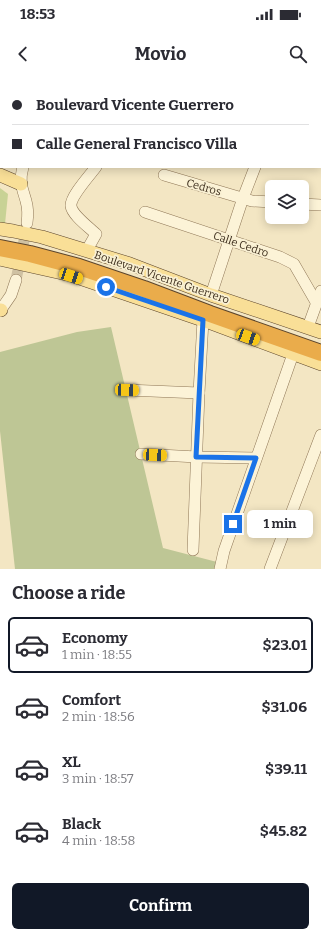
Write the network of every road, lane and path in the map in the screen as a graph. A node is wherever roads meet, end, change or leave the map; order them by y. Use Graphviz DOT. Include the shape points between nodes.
graph roads {
  1 [pos="23,168"];
  2 [pos="95,168"];
  3 [pos="255,168"];
  4 [pos="0,175"];
  5 [pos="164,175"];
  6 [pos="21,184"];
  7 [pos="243,198"];
  8 [pos="265,202"];
  9 [pos="309,204"];
  10 [pos="321,205"];
  11 [pos="145,212"];
  12 [pos="28,223"];
  13 [pos="0,229"];
  14 [pos="0,238"];
  15 [pos="229,240"];
  16 [pos="0,248"];
  17 [pos="87,250"];
  18 [pos="0,259"];
  19 [pos="16,280"];
  20 [pos="321,291"];
  21 [pos="212,294"];
  22 [pos="316,302"];
  23 [pos="0,310"];
  24 [pos="203,320"];
  25 [pos="308,327"];
  26 [pos="321,332"];
  27 [pos="321,342"];
  28 [pos="321,353"];
  29 [pos="293,354"];
  30 [pos="321,364"];
  31 [pos="127,390"];
  32 [pos="199,392"];
  33 [pos="321,435"];
  34 [pos="141,454"];
  35 [pos="196,457"];
  36 [pos="256,458"];
  37 [pos="193,550"];
  38 [pos="220,569"];
  39 [pos="270,569"];
  1 -- 6 [label="street"];
  2 -- 17 [label="street" via="73,198 71,207 96,234"];
  3 -- 7 [label="street"];
  4 -- 6 [label="main road"];
  5 -- 7 [label="street, Cedros"];
  6 -- 12 [label="street"];
  7 -- 8 [label="street, Cedros"];
  7 -- 15 [label="street"];
  9 -- 10 [label="street"];
  11 -- 15 [label="street, Calle Cedro"];
  13 -- 17 [label="main road, Boulevard Vicente Guerrero" via="42,237"];
  14 -- 27 [label="highway, Boulevard Vicente Guerrero" via="28,242 83,259"];
  15 -- 21 [label="street"];
  15 -- 22 [label="street, Calle Cedro" via="294,264"];
  16 -- 28 [label="highway, Boulevard Vicente Guerrero" via="79,267"];
  17 -- 21 [label="main road, Boulevard Vicente Guerrero"];
  18 -- 24 [label="main road" via="71,276"];
  19 -- 23 [label="street" via="11,295"];
  20 -- 22 [label="street"];
  21 -- 25 [label="main road, Boulevard Vicente Guerrero"];
  22 -- 25 [label="street"];
  24 -- 29 [label="main road"];
  24 -- 32 [label="street"];
  25 -- 26 [label="main road, Boulevard Vicente Guerrero"];
  29 -- 30 [label="main road"];
  29 -- 36 [label="street"];
  31 -- 32 [label="street"];
  32 -- 35 [label="street"];
  33 -- 39 [label="street"];
  34 -- 35 [label="street"];
  35 -- 36 [label="street"];
  35 -- 37 [label="street"];
  36 -- 38 [label="street" via="224,550"];
}
